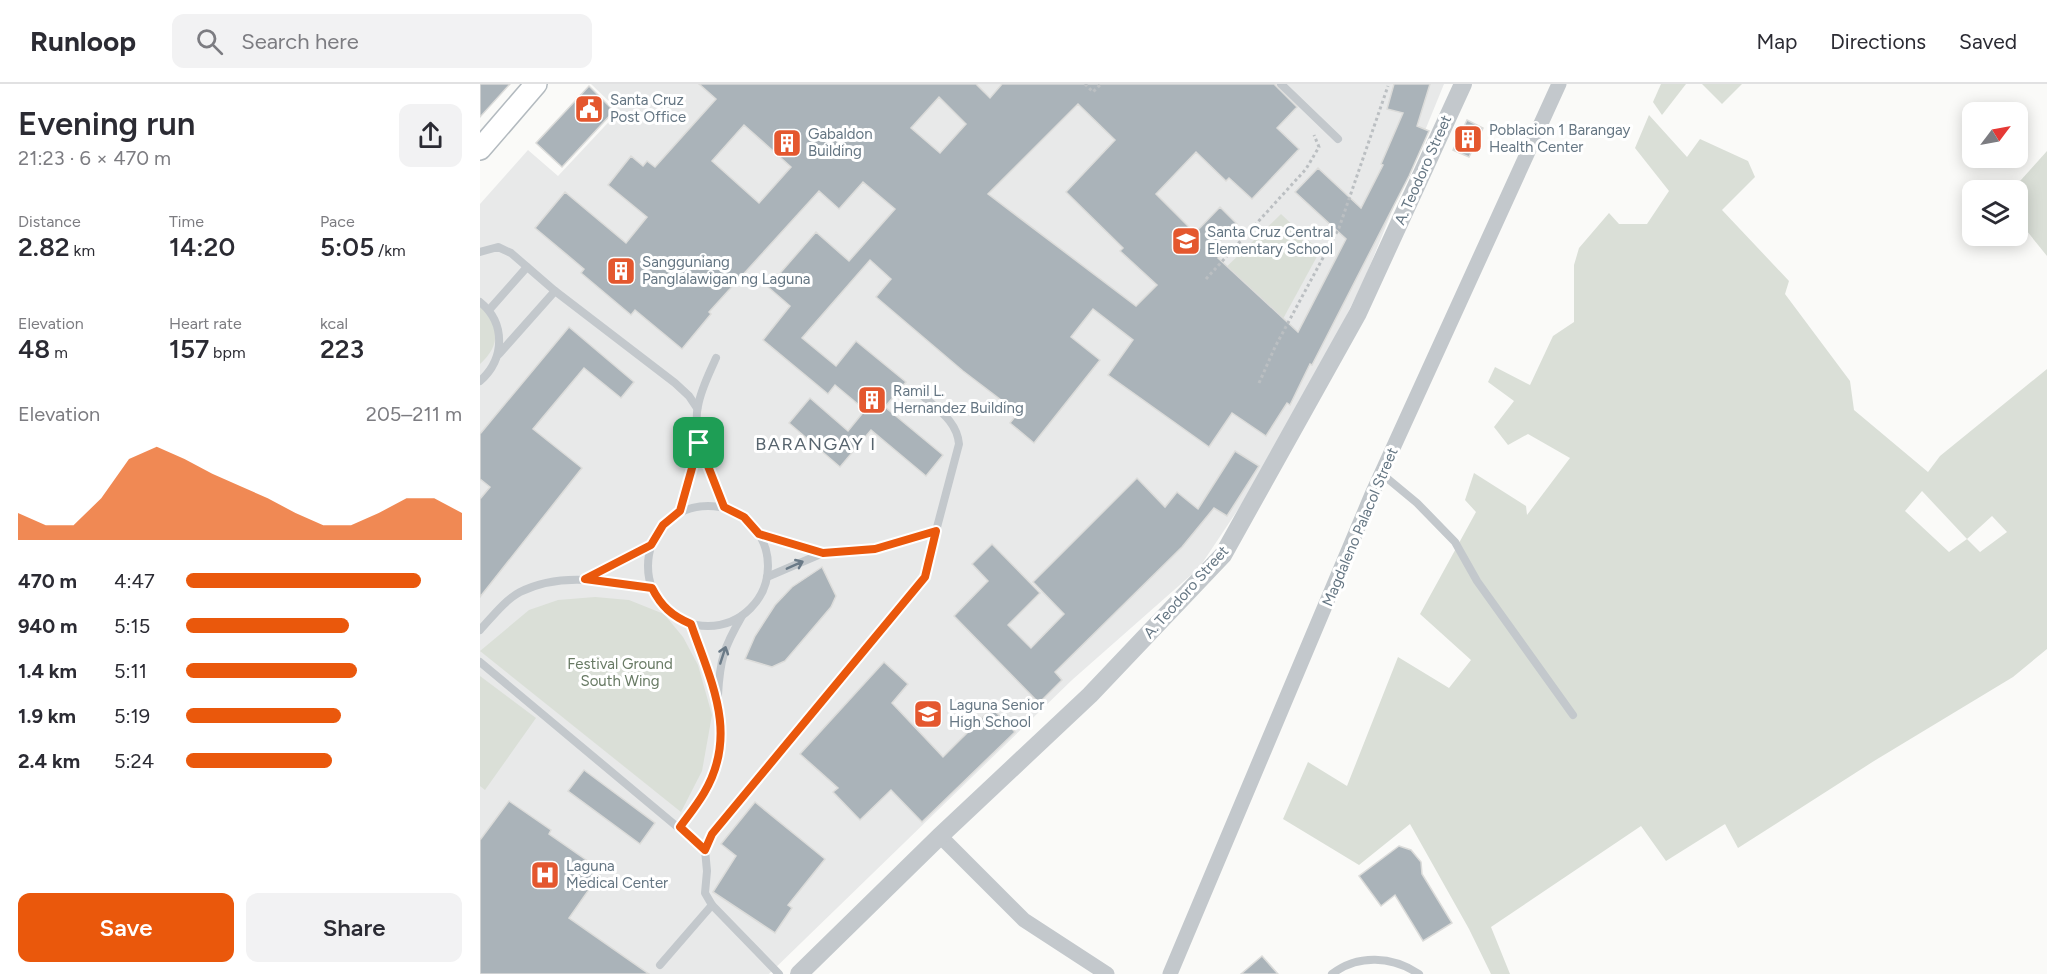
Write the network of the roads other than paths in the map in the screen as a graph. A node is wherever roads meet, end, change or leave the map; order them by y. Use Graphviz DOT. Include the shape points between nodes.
graph roads {
  1 [pos="536,84"];
  2 [pos="1281,84"];
  3 [pos="1463,84"];
  4 [pos="1559,84"];
  5 [pos="1338,139"];
  6 [pos="480,149"];
  7 [pos="480,252"];
  8 [pos="527,267"];
  9 [pos="555,291"];
  10 [pos="480,302"];
  11 [pos="489,310"];
  12 [pos="498,355"];
  13 [pos="716,358"];
  14 [pos="480,381"];
  15 [pos="922,395"];
  16 [pos="697,408"];
  17 [pos="699,443"];
  18 [pos="1382,474"];
  19 [pos="724,507"];
  20 [pos="680,511"];
  21 [pos="936,531"];
  22 [pos="759,534"];
  23 [pos="651,545"];
  24 [pos="823,553"];
  25 [pos="767,577"];
  26 [pos="585,579"];
  27 [pos="652,588"];
  28 [pos="743,615"];
  29 [pos="691,624"];
  30 [pos="480,630"];
  31 [pos="480,662"];
  32 [pos="717,699"];
  33 [pos="1573,715"];
  34 [pos="680,827"];
  35 [pos="940,836"];
  36 [pos="705,850"];
  37 [pos="712,905"];
  38 [pos="660,965"];
  39 [pos="780,974"];
  40 [pos="799,974"];
  41 [pos="1107,974"];
  42 [pos="1170,974"];
  43 [pos="1332,974"];
  44 [pos="1419,974"];
  1 -- 6 [label="main road"];
  2 -- 5 [label="lane"];
  3 -- 35 [label="street, A. Teodoro Street" via="1358,314 1223,555 1090,695"];
  4 -- 18 [label="street, Magdaleno Palacol Street"];
  7 -- 8 [label="lane" via="498,247"];
  8 -- 9 [label="lane"];
  8 -- 11 [label="lane"];
  9 -- 12 [label="lane"];
  9 -- 16 [label="lane" via="675,383"];
  10 -- 11 [label="lane"];
  11 -- 12 [label="lane" via="498,327"];
  12 -- 14 [label="lane"];
  13 -- 16 [label="lane"];
  15 -- 21 [label="lane" via="954,424 958,433 959,444"];
  16 -- 17 [label="lane"];
  17 -- 19 [label="lane"];
  17 -- 20 [label="lane"];
  18 -- 33 [label="lane" via="1455,542 1477,580"];
  18 -- 42 [label="street, Magdaleno Palacol Street"];
  19 -- 20 [label="lane" via="702,505"];
  19 -- 22 [label="lane" via="744,517"];
  20 -- 23 [label="lane" via="663,525"];
  21 -- 24 [label="lane" via="875,549"];
  21 -- 36 [label="lane" via="925,577 712,834"];
  22 -- 24 [label="lane"];
  22 -- 25 [label="lane" via="767,555"];
  23 -- 26 [label="lane"];
  23 -- 27 [label="lane" via="648,566"];
  25 -- 24 [label="lane, one-way"];
  25 -- 28 [label="lane" via="759,598"];
  26 -- 27 [label="lane"];
  26 -- 30 [label="lane" via="520,592"];
  27 -- 29 [label="lane" via="671,614"];
  28 -- 29 [label="lane" via="723,624"];
  32 -- 28 [label="lane, one-way" via="720,663"];
  29 -- 32 [label="lane"];
  31 -- 34 [label="lane"];
  32 -- 34 [label="lane" via="722,728 718,758 705,791"];
  34 -- 36 [label="lane"];
  35 -- 40 [label="street, A. Teodoro Street"];
  35 -- 41 [label="street" via="1024,920"];
  36 -- 37 [label="lane" via="705,893"];
  37 -- 38 [label="lane"];
  37 -- 39 [label="lane"];
  43 -- 44 [label="lane" via="1358,961 1382,959"];
}
